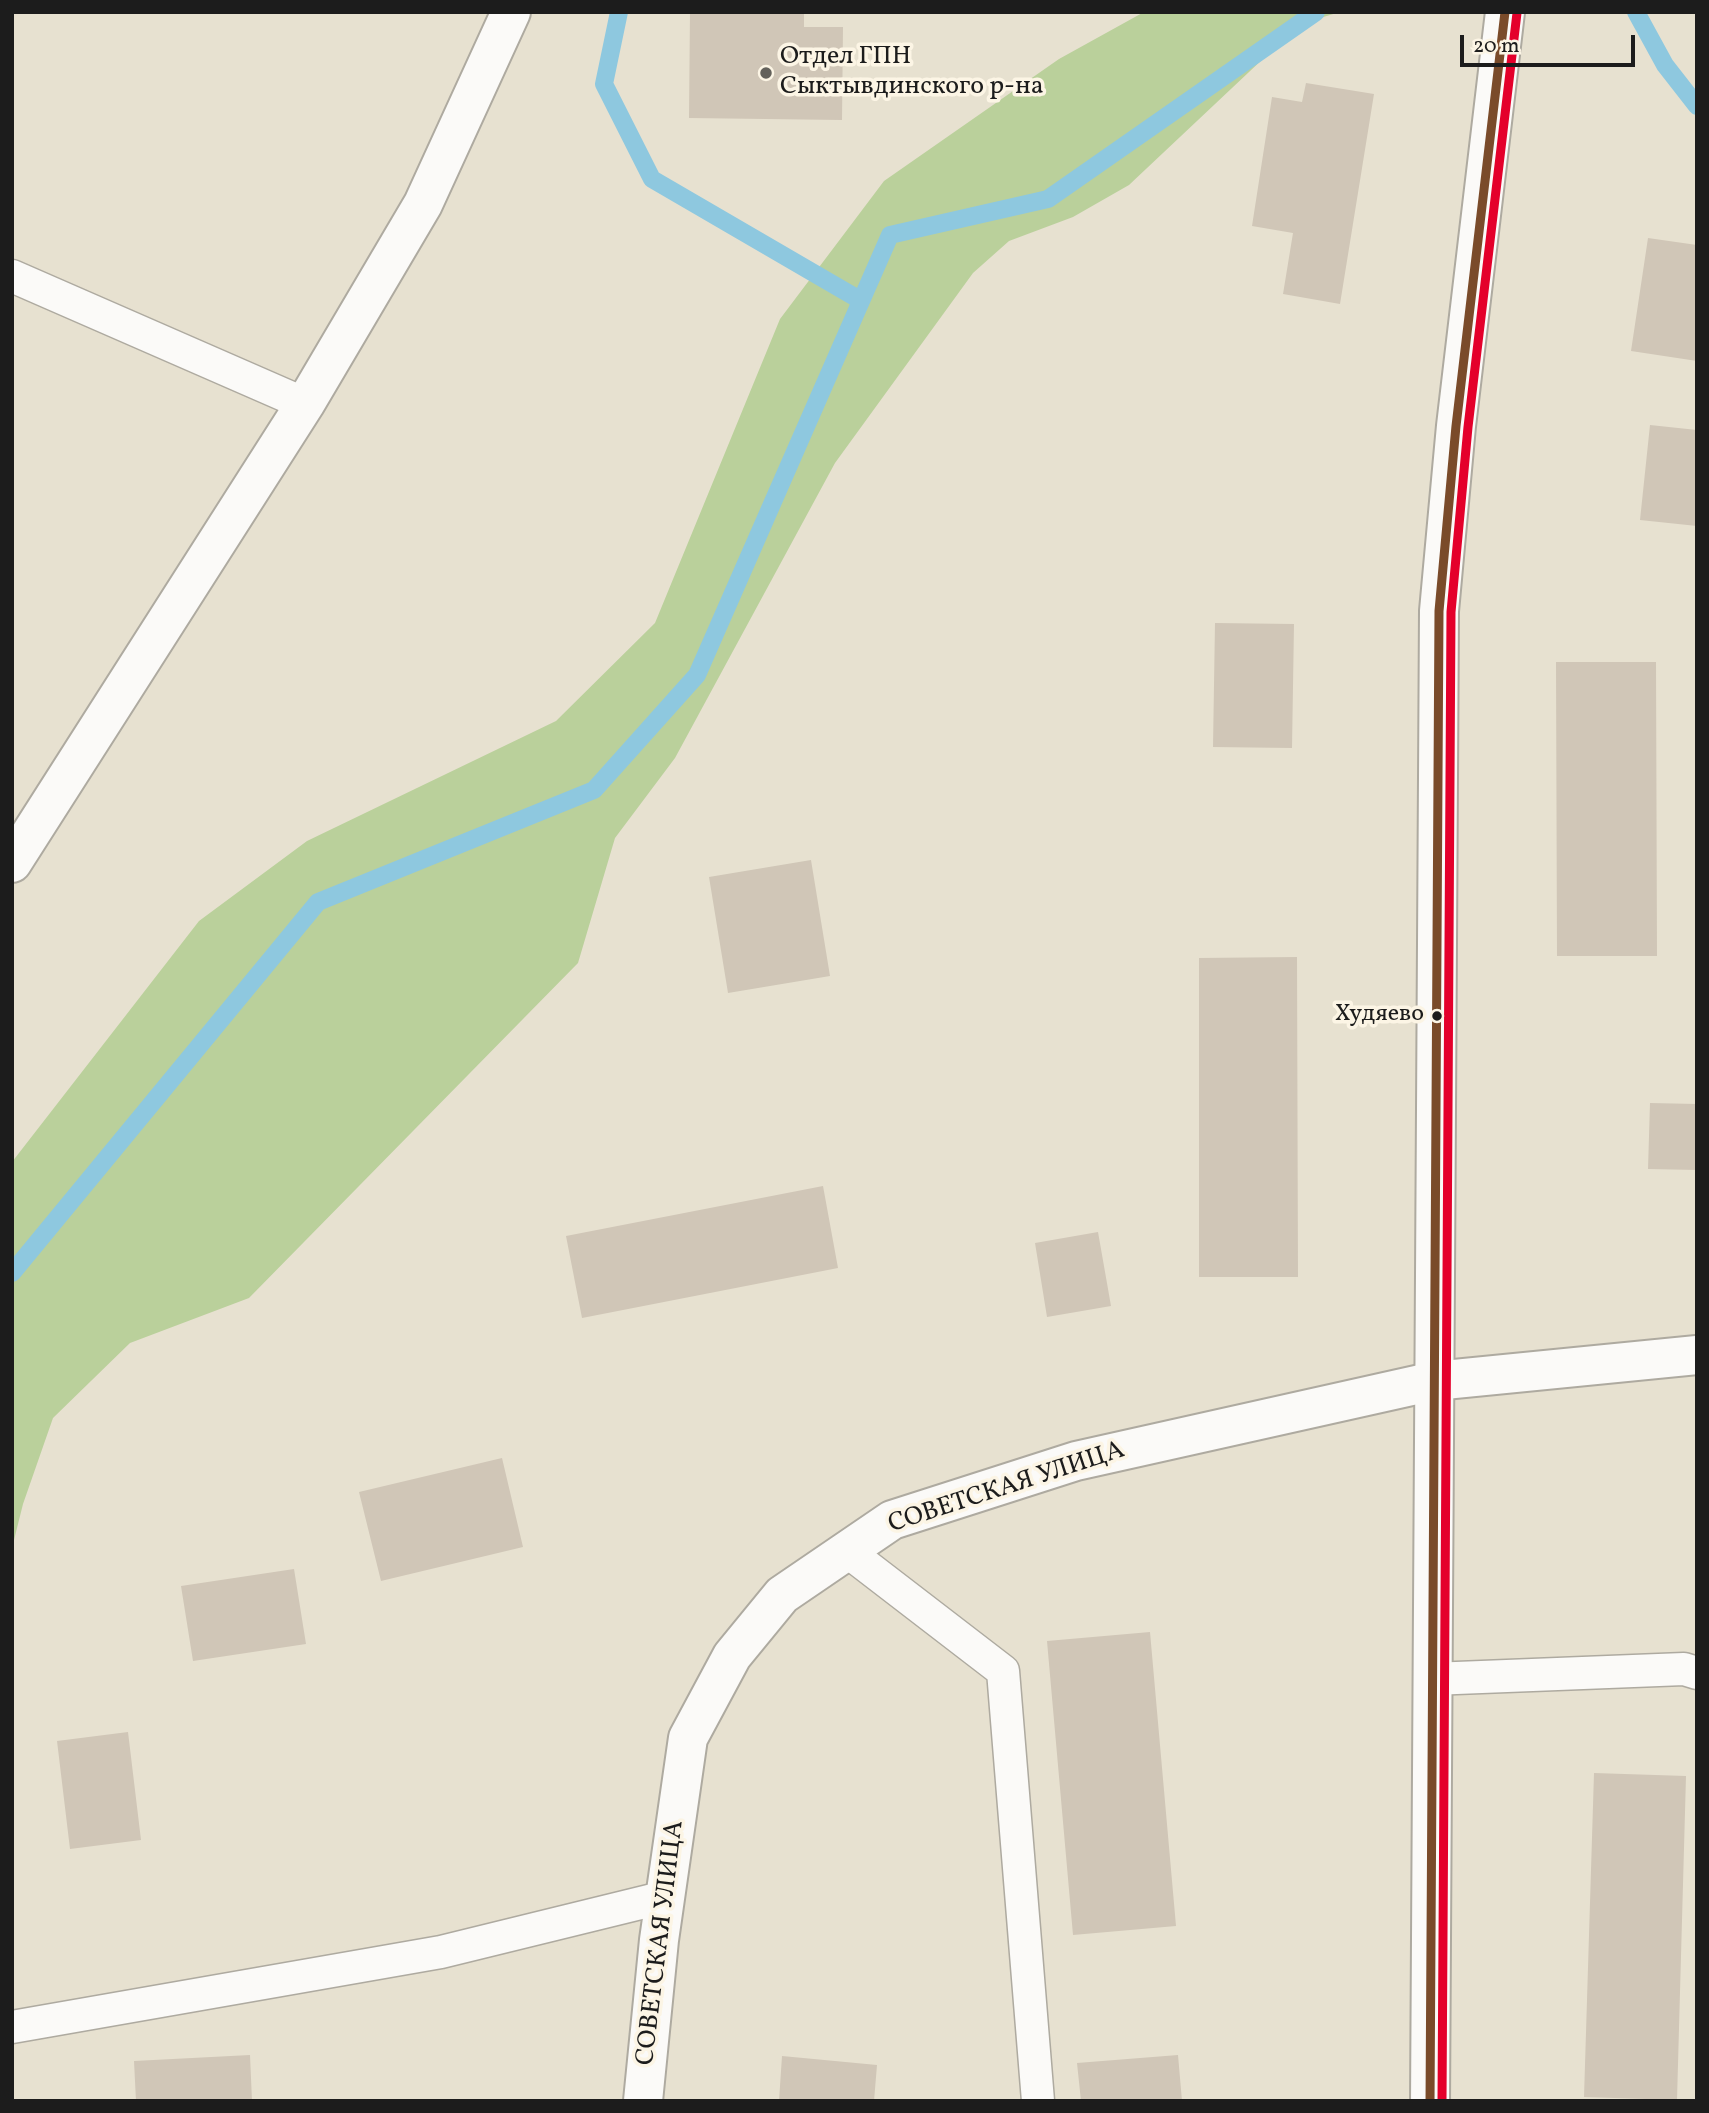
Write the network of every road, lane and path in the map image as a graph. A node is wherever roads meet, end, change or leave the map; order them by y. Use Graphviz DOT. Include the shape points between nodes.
graph roads {
  1 [pos="511,12"];
  2 [pos="1505,12"];
  3 [pos="12,276"];
  4 [pos="304,404"];
  5 [pos="12,863"];
  6 [pos="1697,1355"];
  7 [pos="1434,1381"];
  8 [pos="847,1551"];
  9 [pos="1697,1674"];
  10 [pos="1431,1679"];
  11 [pos="665,1897"];
  12 [pos="12,2027"];
  13 [pos="643,2101"];
  14 [pos="1038,2101"];
  15 [pos="1430,2101"];
  1 -- 4 [label="street" via="423,204"];
  2 -- 7 [label="street" via="1439,611"];
  3 -- 4 [label="lane"];
  4 -- 5 [label="street"];
  6 -- 7 [label="street, СОВЕТСКАЯ УЛИЦА"];
  7 -- 8 [label="street, СОВЕТСКАЯ УЛИЦА" via="1076,1461 892,1520"];
  7 -- 10 [label="street"];
  8 -- 11 [label="street, СОВЕТСКАЯ УЛИЦА" via="782,1595 732,1656 688,1738"];
  8 -- 14 [label="lane" via="1003,1671"];
  9 -- 10 [label="lane" via="1684,1669"];
  10 -- 15 [label="street"];
  11 -- 12 [label="lane" via="442,1952"];
  11 -- 13 [label="street, СОВЕТСКАЯ УЛИЦА"];
}
